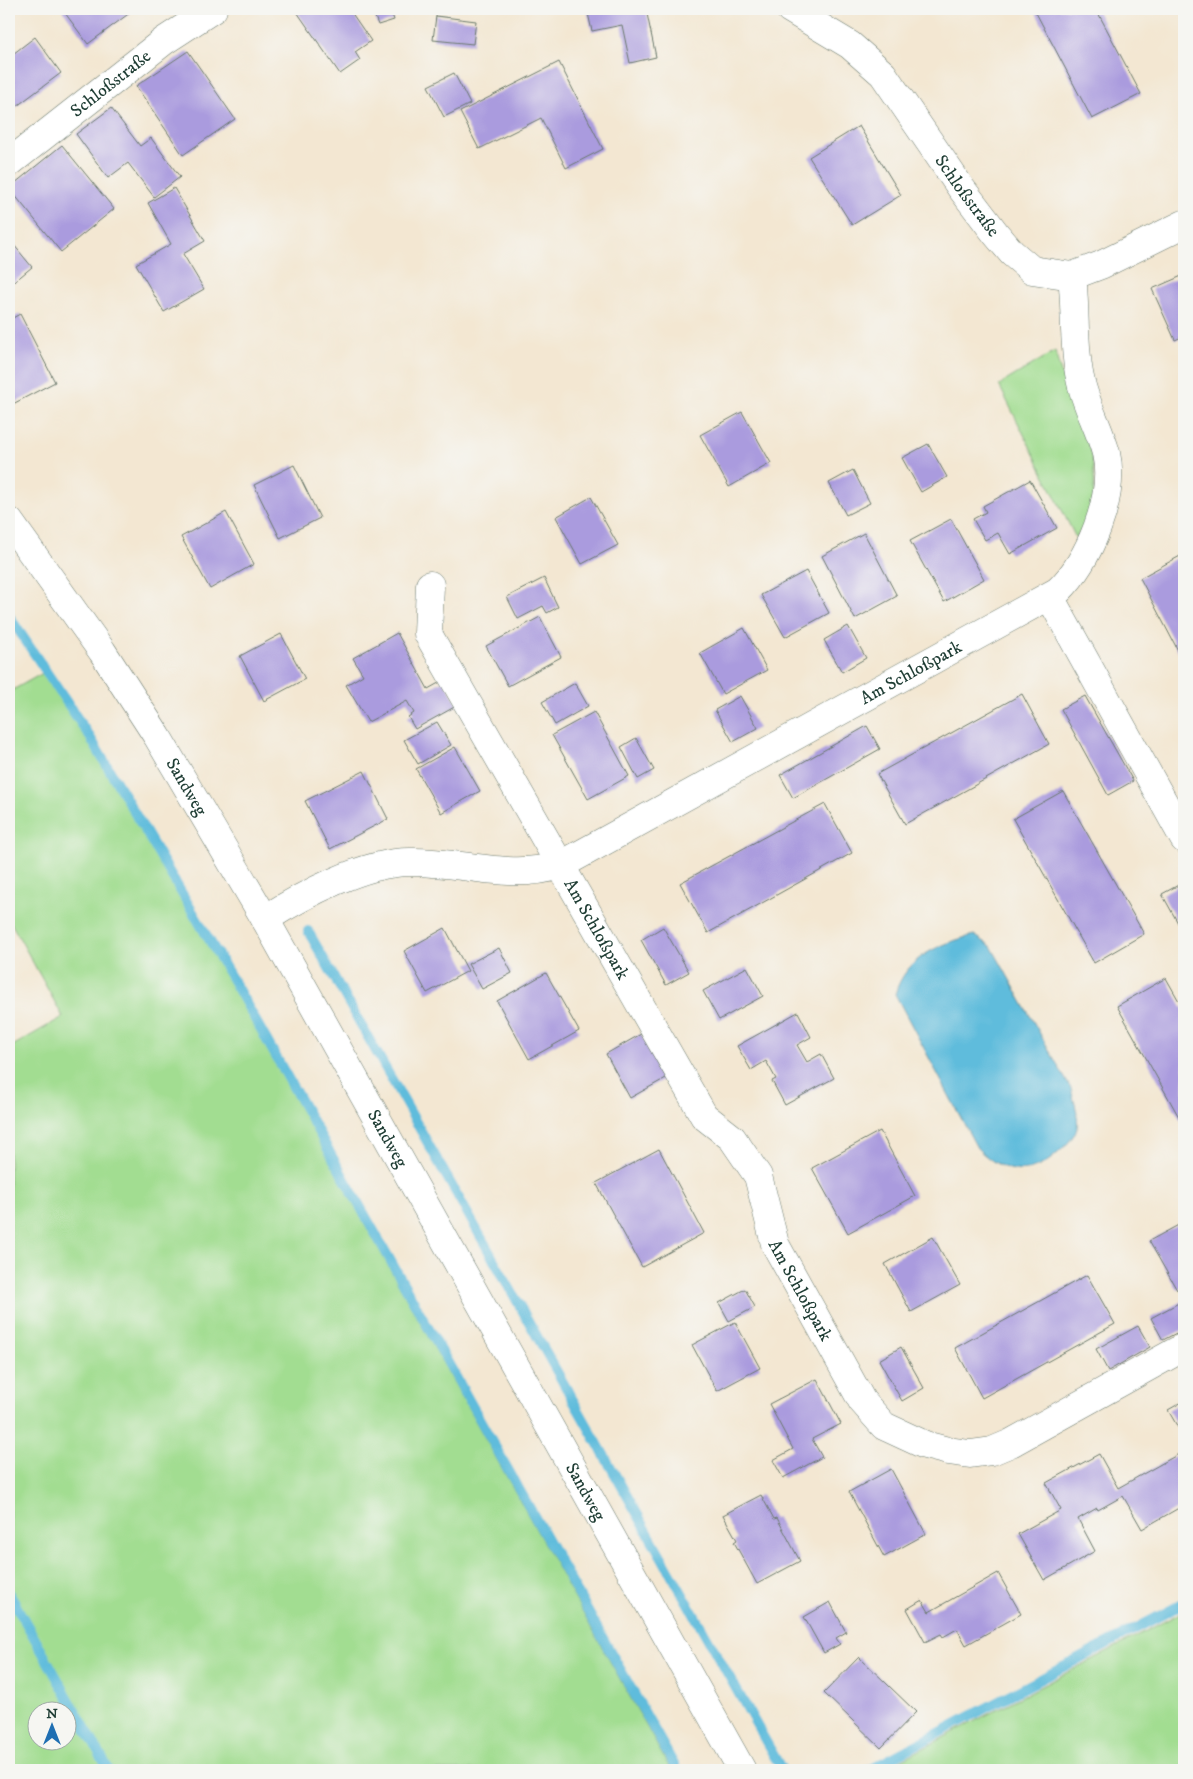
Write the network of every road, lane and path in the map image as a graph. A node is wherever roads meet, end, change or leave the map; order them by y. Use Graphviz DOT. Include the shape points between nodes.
graph roads {
  1 [pos="213,9"];
  2 [pos="790,9"];
  3 [pos="9,163"];
  4 [pos="1184,224"];
  5 [pos="1072,276"];
  6 [pos="9,521"];
  7 [pos="430,585"];
  8 [pos="1050,597"];
  9 [pos="1184,839"];
  10 [pos="561,865"];
  11 [pos="265,919"];
  12 [pos="1184,1347"];
  13 [pos="742,1770"];
  1 -- 3 [label="street, Schloßstraße" via="164,41"];
  2 -- 5 [label="street, Schloßstraße" via="850,46 884,74 961,188 1012,253 1032,270"];
  4 -- 5 [label="street, Schloßstraße"];
  5 -- 8 [label="street, Am Schloßpark" via="1079,376 1106,455 1108,476 1105,498 1083,560 1072,577"];
  6 -- 11 [label="street, Sandweg" via="102,651 157,736"];
  7 -- 10 [label="street, Am Schloßpark" via="428,634"];
  8 -- 9 [label="street"];
  8 -- 10 [label="street, Am Schloßpark"];
  10 -- 11 [label="street, Am Schloßpark" via="540,871 516,872 409,862 376,868 291,902"];
  10 -- 12 [label="street, Am Schloßpark" via="704,1116 732,1138 758,1176 775,1244 862,1401 884,1426 925,1446 948,1452 992,1451"];
  11 -- 13 [label="street, Sandweg"];
}
